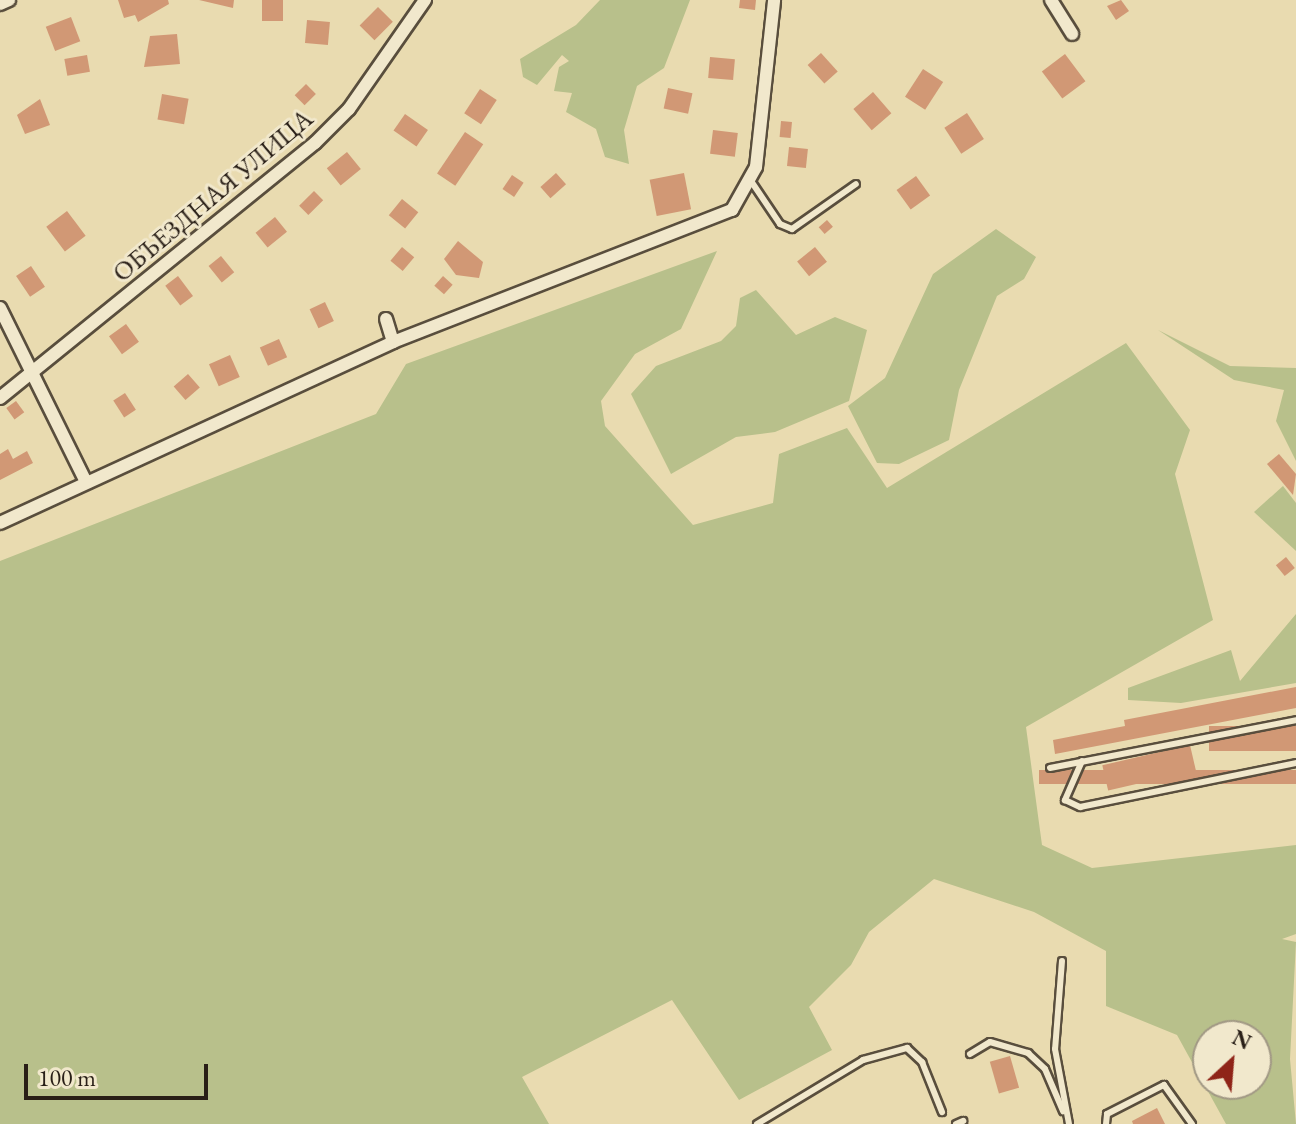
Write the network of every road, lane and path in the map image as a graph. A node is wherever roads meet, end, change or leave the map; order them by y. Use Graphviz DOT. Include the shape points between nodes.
graph roads {
  1 [pos="9,0"];
  2 [pos="425,0"];
  3 [pos="774,0"];
  4 [pos="1051,0"];
  5 [pos="0,4"];
  6 [pos="1072,34"];
  7 [pos="751,181"];
  8 [pos="856,184"];
  9 [pos="0,308"];
  10 [pos="386,319"];
  11 [pos="393,342"];
  12 [pos="30,376"];
  13 [pos="0,398"];
  14 [pos="86,482"];
  15 [pos="0,523"];
  16 [pos="1296,720"];
  17 [pos="1082,761"];
  18 [pos="1296,763"];
  19 [pos="1050,768"];
  20 [pos="1062,961"];
  21 [pos="970,1054"];
  22 [pos="942,1112"];
  23 [pos="1069,1123"];
  24 [pos="757,1124"];
  25 [pos="1106,1124"];
  26 [pos="1192,1124"];
  1 -- 5 [label="street"];
  2 -- 12 [label="street, ОБЪЕЗДНАЯ УЛИЦА" via="349,109 315,143"];
  3 -- 7 [label="street"];
  4 -- 6 [label="street"];
  7 -- 8 [label="lane" via="780,224 792,229"];
  7 -- 11 [label="street" via="732,210 716,220"];
  9 -- 12 [label="street"];
  10 -- 11 [label="street"];
  11 -- 14 [label="street" via="295,381 152,459"];
  12 -- 13 [label="street, ОБЪЕЗДНАЯ УЛИЦА"];
  12 -- 14 [label="street"];
  14 -- 15 [label="street"];
  16 -- 17 [label="lane"];
  17 -- 18 [label="lane" via="1065,800 1080,807"];
  17 -- 19 [label="lane"];
  20 -- 23 [label="lane" via="1055,1049"];
  21 -- 23 [label="lane" via="990,1042 1028,1053 1045,1069"];
  22 -- 24 [label="lane" via="922,1062 907,1048 863,1060"];
  25 -- 26 [label="lane" via="1107,1114 1164,1085"];
}
